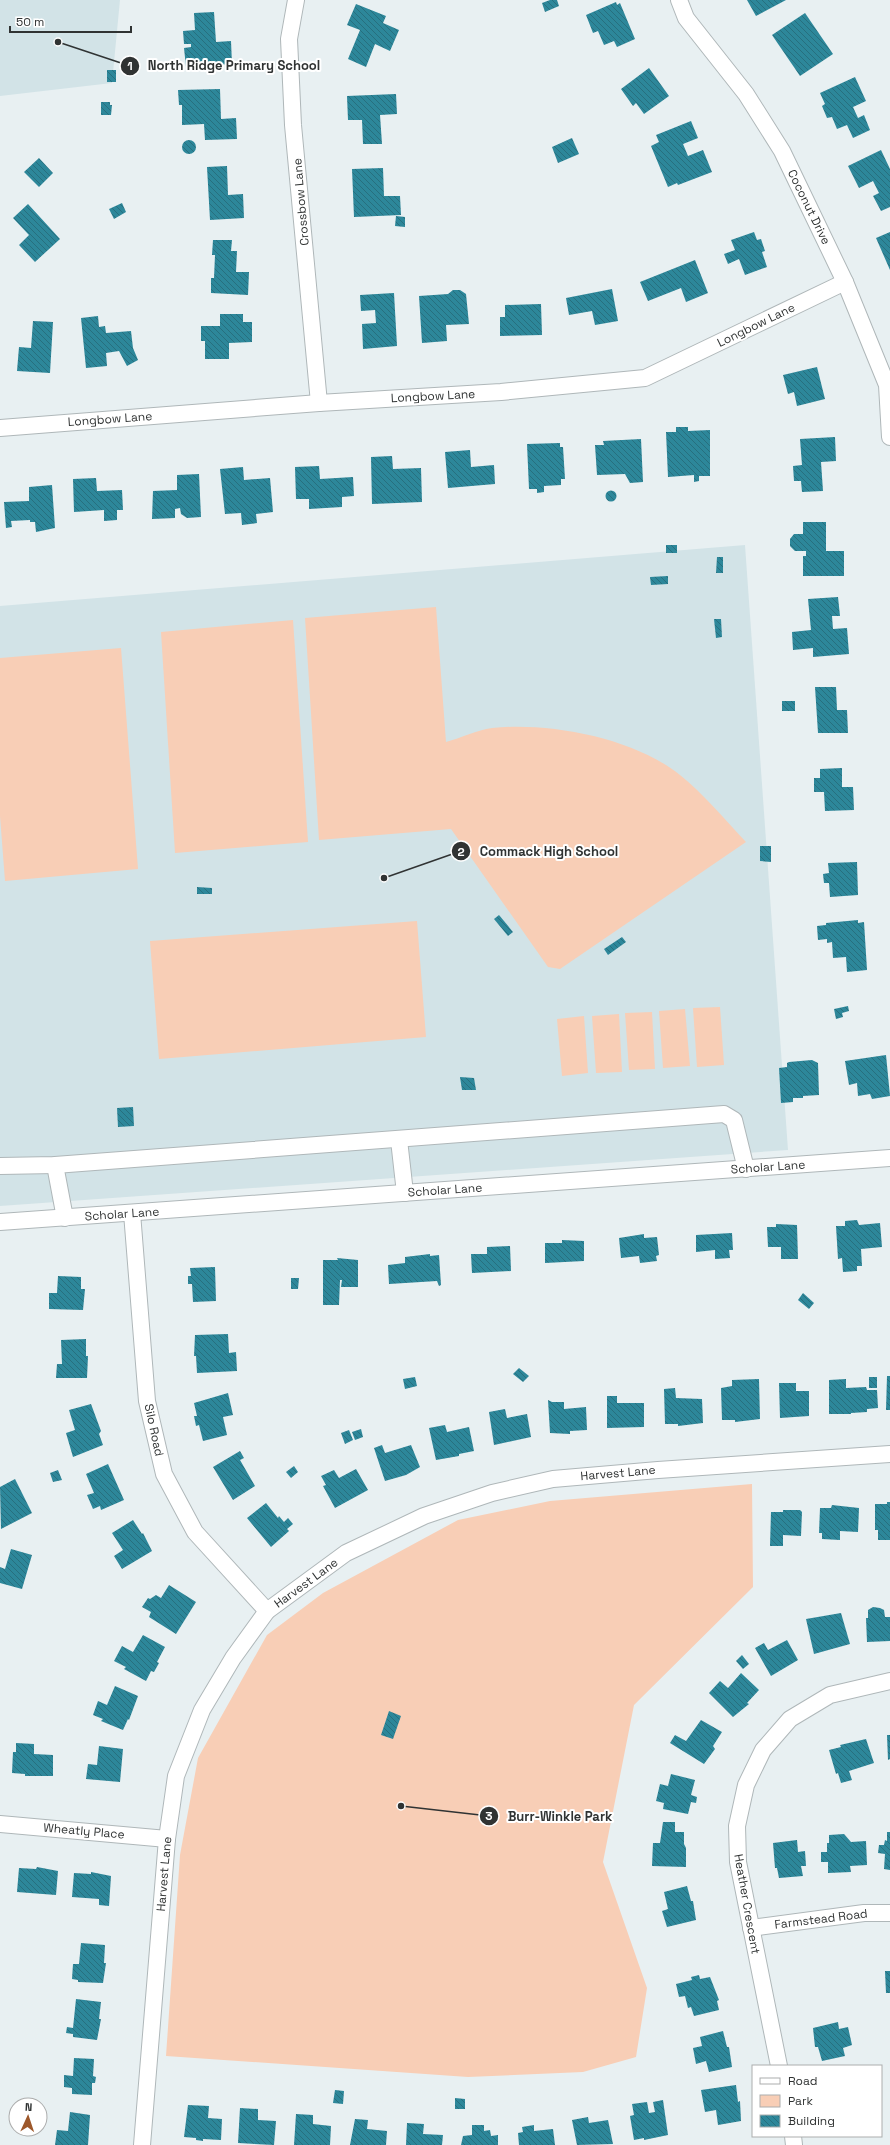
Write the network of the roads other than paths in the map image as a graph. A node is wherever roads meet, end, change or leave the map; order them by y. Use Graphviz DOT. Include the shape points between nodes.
graph roads {
  1 [pos="296,0"];
  2 [pos="679,0"];
  3 [pos="845,282"];
  4 [pos="320,403"];
  5 [pos="0,428"];
  6 [pos="890,437"];
  7 [pos="399,1140"];
  8 [pos="890,1158"];
  9 [pos="54,1165"];
  10 [pos="0,1166"];
  11 [pos="746,1169"];
  12 [pos="405,1193"];
  13 [pos="132,1213"];
  14 [pos="65,1218"];
  15 [pos="0,1222"];
  16 [pos="890,1454"];
  17 [pos="267,1611"];
  18 [pos="890,1681"];
  19 [pos="0,1824"];
  20 [pos="167,1839"];
  21 [pos="890,1913"];
  22 [pos="751,1928"];
  23 [pos="779,2065"];
  24 [pos="142,2145"];
  1 -- 4 [label="street, Crossbow Lane" via="289,39 293,125"];
  2 -- 3 [label="street, Coconut Drive" via="686,18 746,94 782,150"];
  3 -- 4 [label="street, Longbow Lane" via="645,378 501,392"];
  3 -- 6 [label="street, Coconut Drive" via="887,385"];
  4 -- 5 [label="street, Longbow Lane"];
  7 -- 9 [label="street"];
  7 -- 11 [label="street" via="724,1114 734,1120"];
  7 -- 12 [label="street"];
  8 -- 11 [label="street, Scholar Lane"];
  9 -- 10 [label="street"];
  9 -- 14 [label="street"];
  11 -- 12 [label="street, Scholar Lane"];
  12 -- 13 [label="street, Scholar Lane"];
  13 -- 14 [label="street, Scholar Lane"];
  13 -- 17 [label="street, Silo Road" via="147,1401 164,1474 195,1532"];
  14 -- 15 [label="street, Scholar Lane"];
  16 -- 17 [label="street, Harvest Lane" via="553,1480 492,1493 424,1516 346,1553"];
  17 -- 20 [label="street, Harvest Lane" via="233,1658 202,1710 176,1776"];
  18 -- 22 [label="street, Heather Crescent" via="830,1695 790,1719 763,1750 746,1785 737,1826 738,1862"];
  19 -- 20 [label="street, Wheatly Place"];
  20 -- 24 [label="street, Harvest Lane"];
  21 -- 22 [label="street, Farmstead Road" via="864,1913"];
  22 -- 23 [label="street, Heather Crescent"];
}
